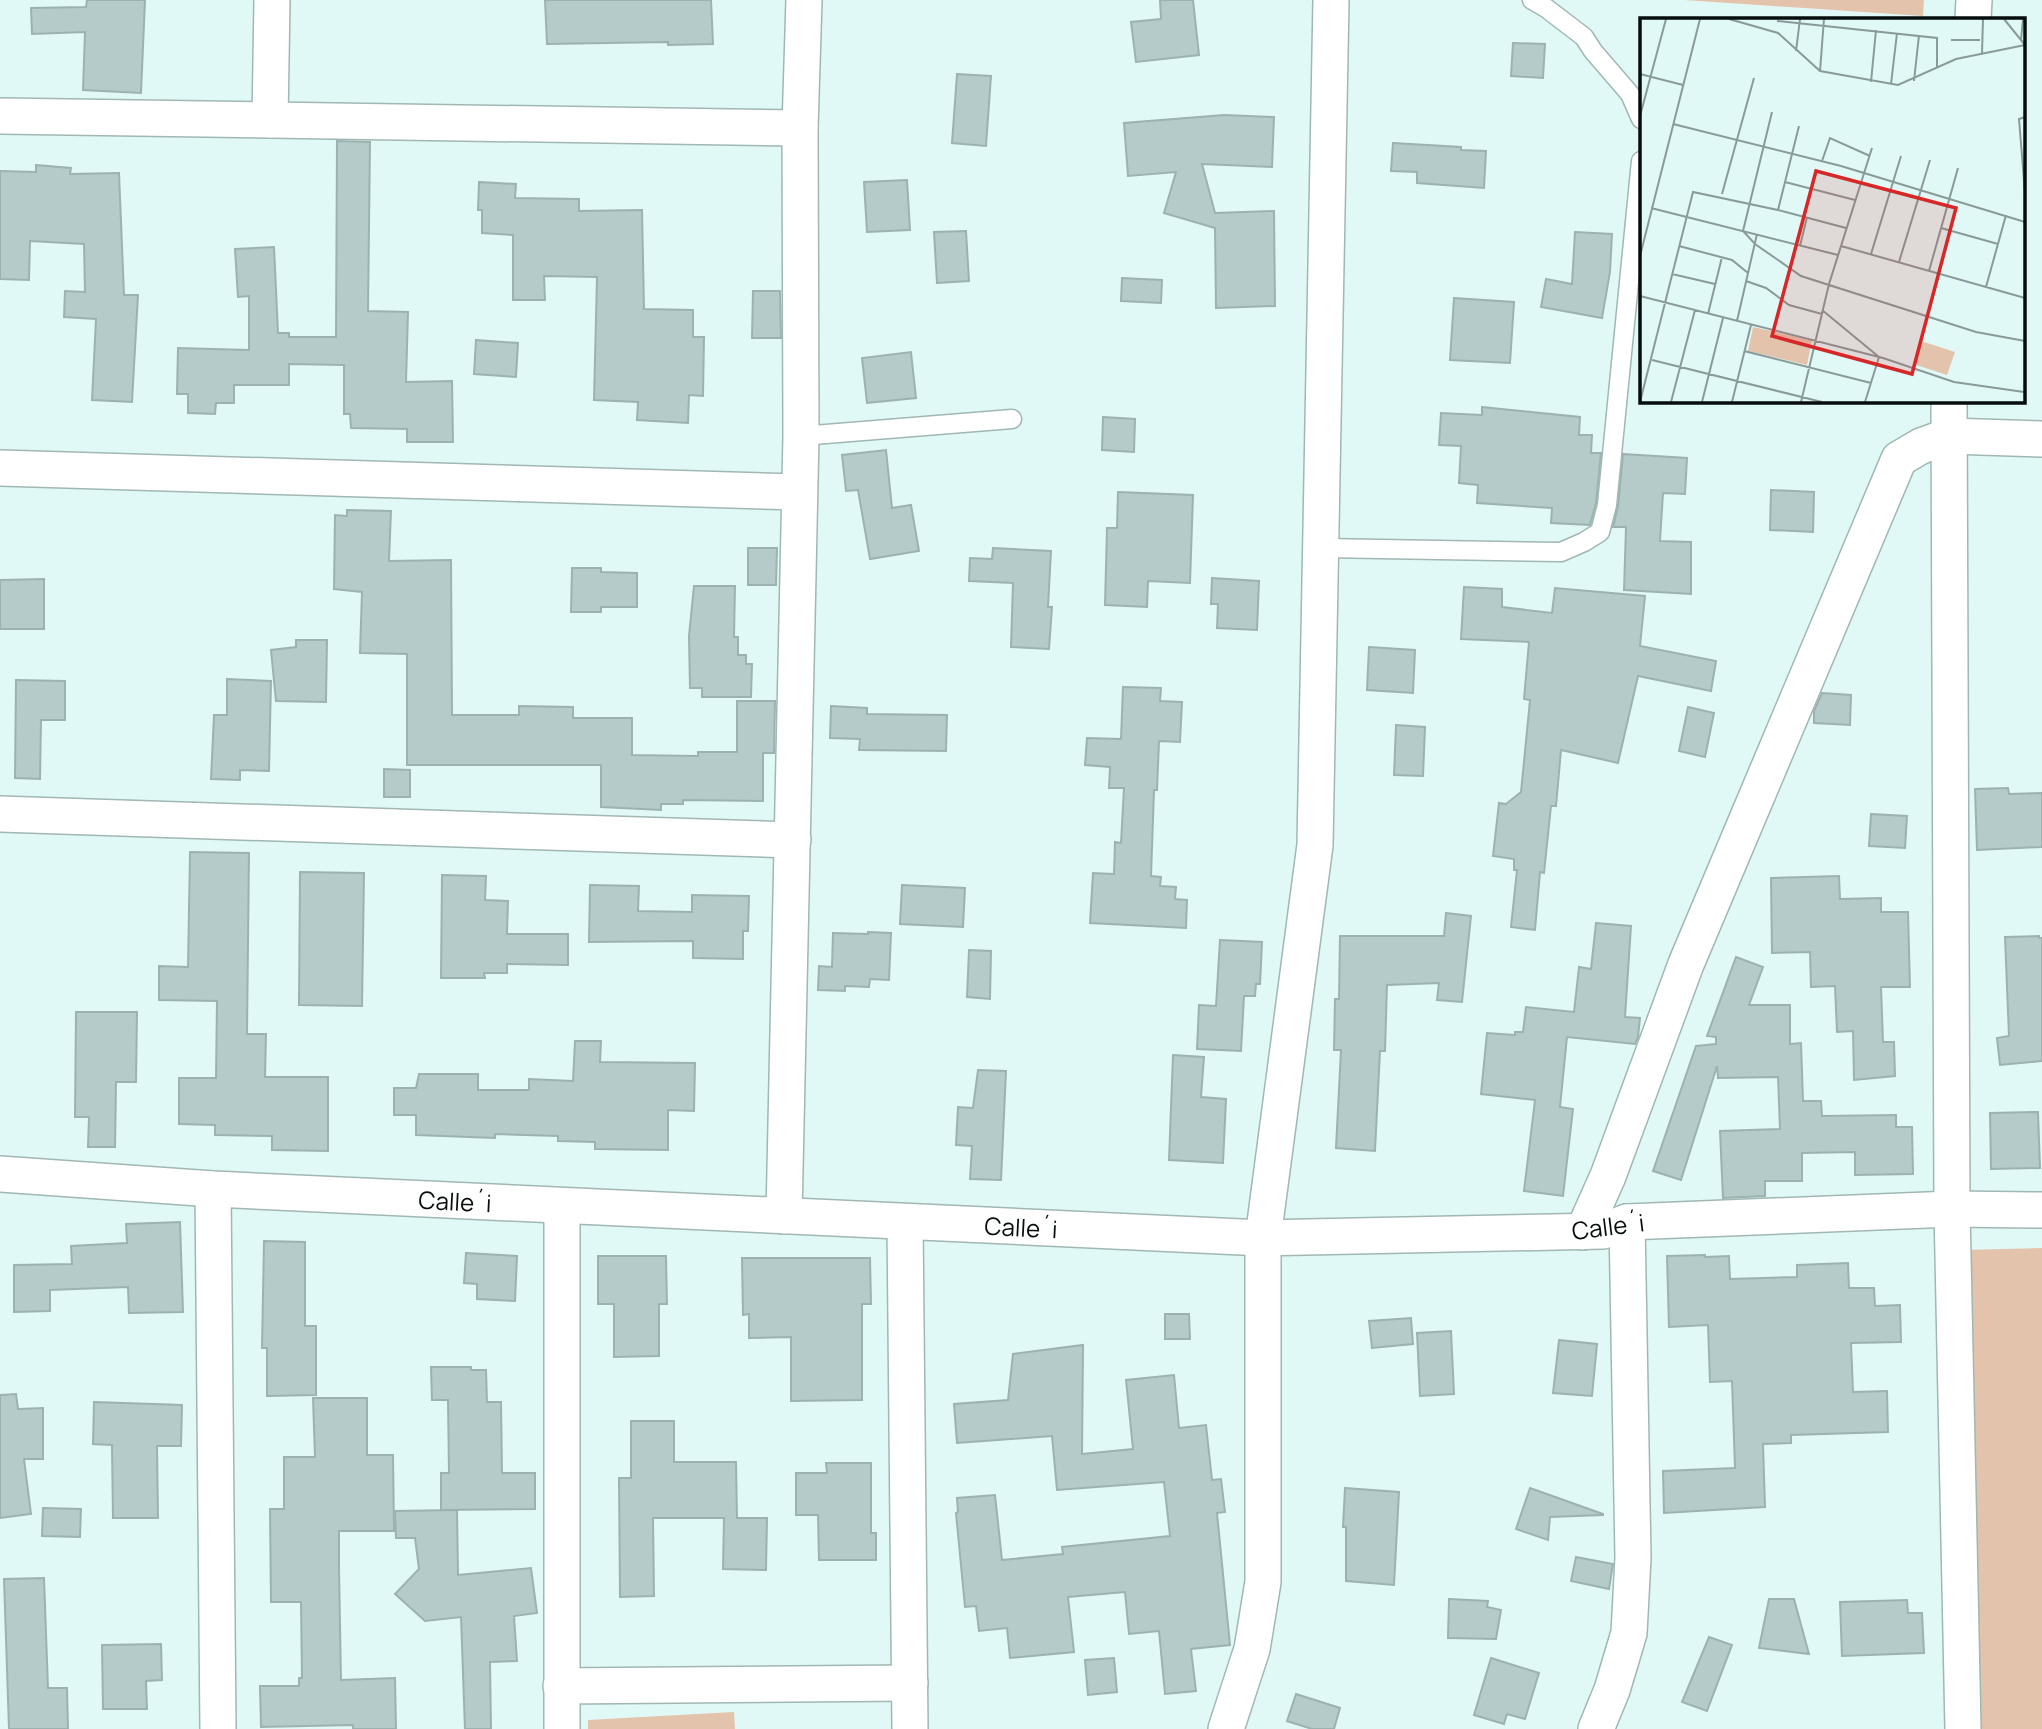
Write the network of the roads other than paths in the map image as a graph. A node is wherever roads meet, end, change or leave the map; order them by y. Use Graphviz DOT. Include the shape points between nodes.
graph roads {
  1 [pos="272,0"];
  2 [pos="804,0"];
  3 [pos="1331,0"];
  4 [pos="1532,0"];
  5 [pos="1974,0"];
  6 [pos="1972,18"];
  7 [pos="0,116"];
  8 [pos="1640,117"];
  9 [pos="270,120"];
  10 [pos="800,128"];
  11 [pos="1640,171"];
  12 [pos="1948,402"];
  13 [pos="1013,419"];
  14 [pos="801,436"];
  15 [pos="1949,436"];
  16 [pos="2042,439"];
  17 [pos="0,468"];
  18 [pos="799,492"];
  19 [pos="1322,548"];
  20 [pos="0,814"];
  21 [pos="793,840"];
  22 [pos="0,1174"];
  23 [pos="213,1189"];
  24 [pos="562,1206"];
  25 [pos="1952,1209"];
  26 [pos="2042,1210"];
  27 [pos="784,1216"];
  28 [pos="905,1222"];
  29 [pos="1628,1222"];
  30 [pos="1583,1232"];
  31 [pos="1263,1238"];
  32 [pos="910,1682"];
  33 [pos="561,1686"];
  34 [pos="218,1729"];
  35 [pos="562,1729"];
  36 [pos="910,1729"];
  37 [pos="1226,1729"];
  38 [pos="1596,1729"];
  39 [pos="1963,1729"];
  1 -- 9 [label="street"];
  2 -- 10 [label="street"];
  3 -- 19 [label="street"];
  4 -- 8 [label="lane" via="1584,37 1630,94"];
  5 -- 6 [label="street"];
  7 -- 9 [label="street"];
  9 -- 10 [label="street"];
  10 -- 14 [label="street"];
  11 -- 19 [label="lane" via="1607,505 1600,532 1561,552"];
  12 -- 15 [label="street"];
  13 -- 14 [label="lane"];
  14 -- 18 [label="street"];
  15 -- 16 [label="street"];
  15 -- 25 [label="street"];
  15 -- 30 [label="street" via="1899,459 1686,964"];
  17 -- 18 [label="street"];
  18 -- 21 [label="street"];
  19 -- 31 [label="street" via="1315,845"];
  20 -- 21 [label="street"];
  21 -- 27 [label="street"];
  22 -- 23 [label="street, Calle´i"];
  23 -- 24 [label="street, Calle´i"];
  23 -- 34 [label="street"];
  24 -- 27 [label="street, Calle´i"];
  24 -- 33 [label="street"];
  25 -- 26 [label="street, Calle´i"];
  25 -- 29 [label="street, Calle´i"];
  25 -- 39 [label="street"];
  27 -- 28 [label="street, Calle´i"];
  28 -- 31 [label="street, Calle´i"];
  28 -- 32 [label="street"];
  29 -- 30 [label="street, Calle´i"];
  29 -- 38 [label="street" via="1633,1558 1629,1633"];
  30 -- 31 [label="street, Calle´i"];
  31 -- 37 [label="street" via="1263,1582 1252,1649"];
  32 -- 33 [label="street"];
  32 -- 36 [label="street"];
  33 -- 35 [label="street"];
}
